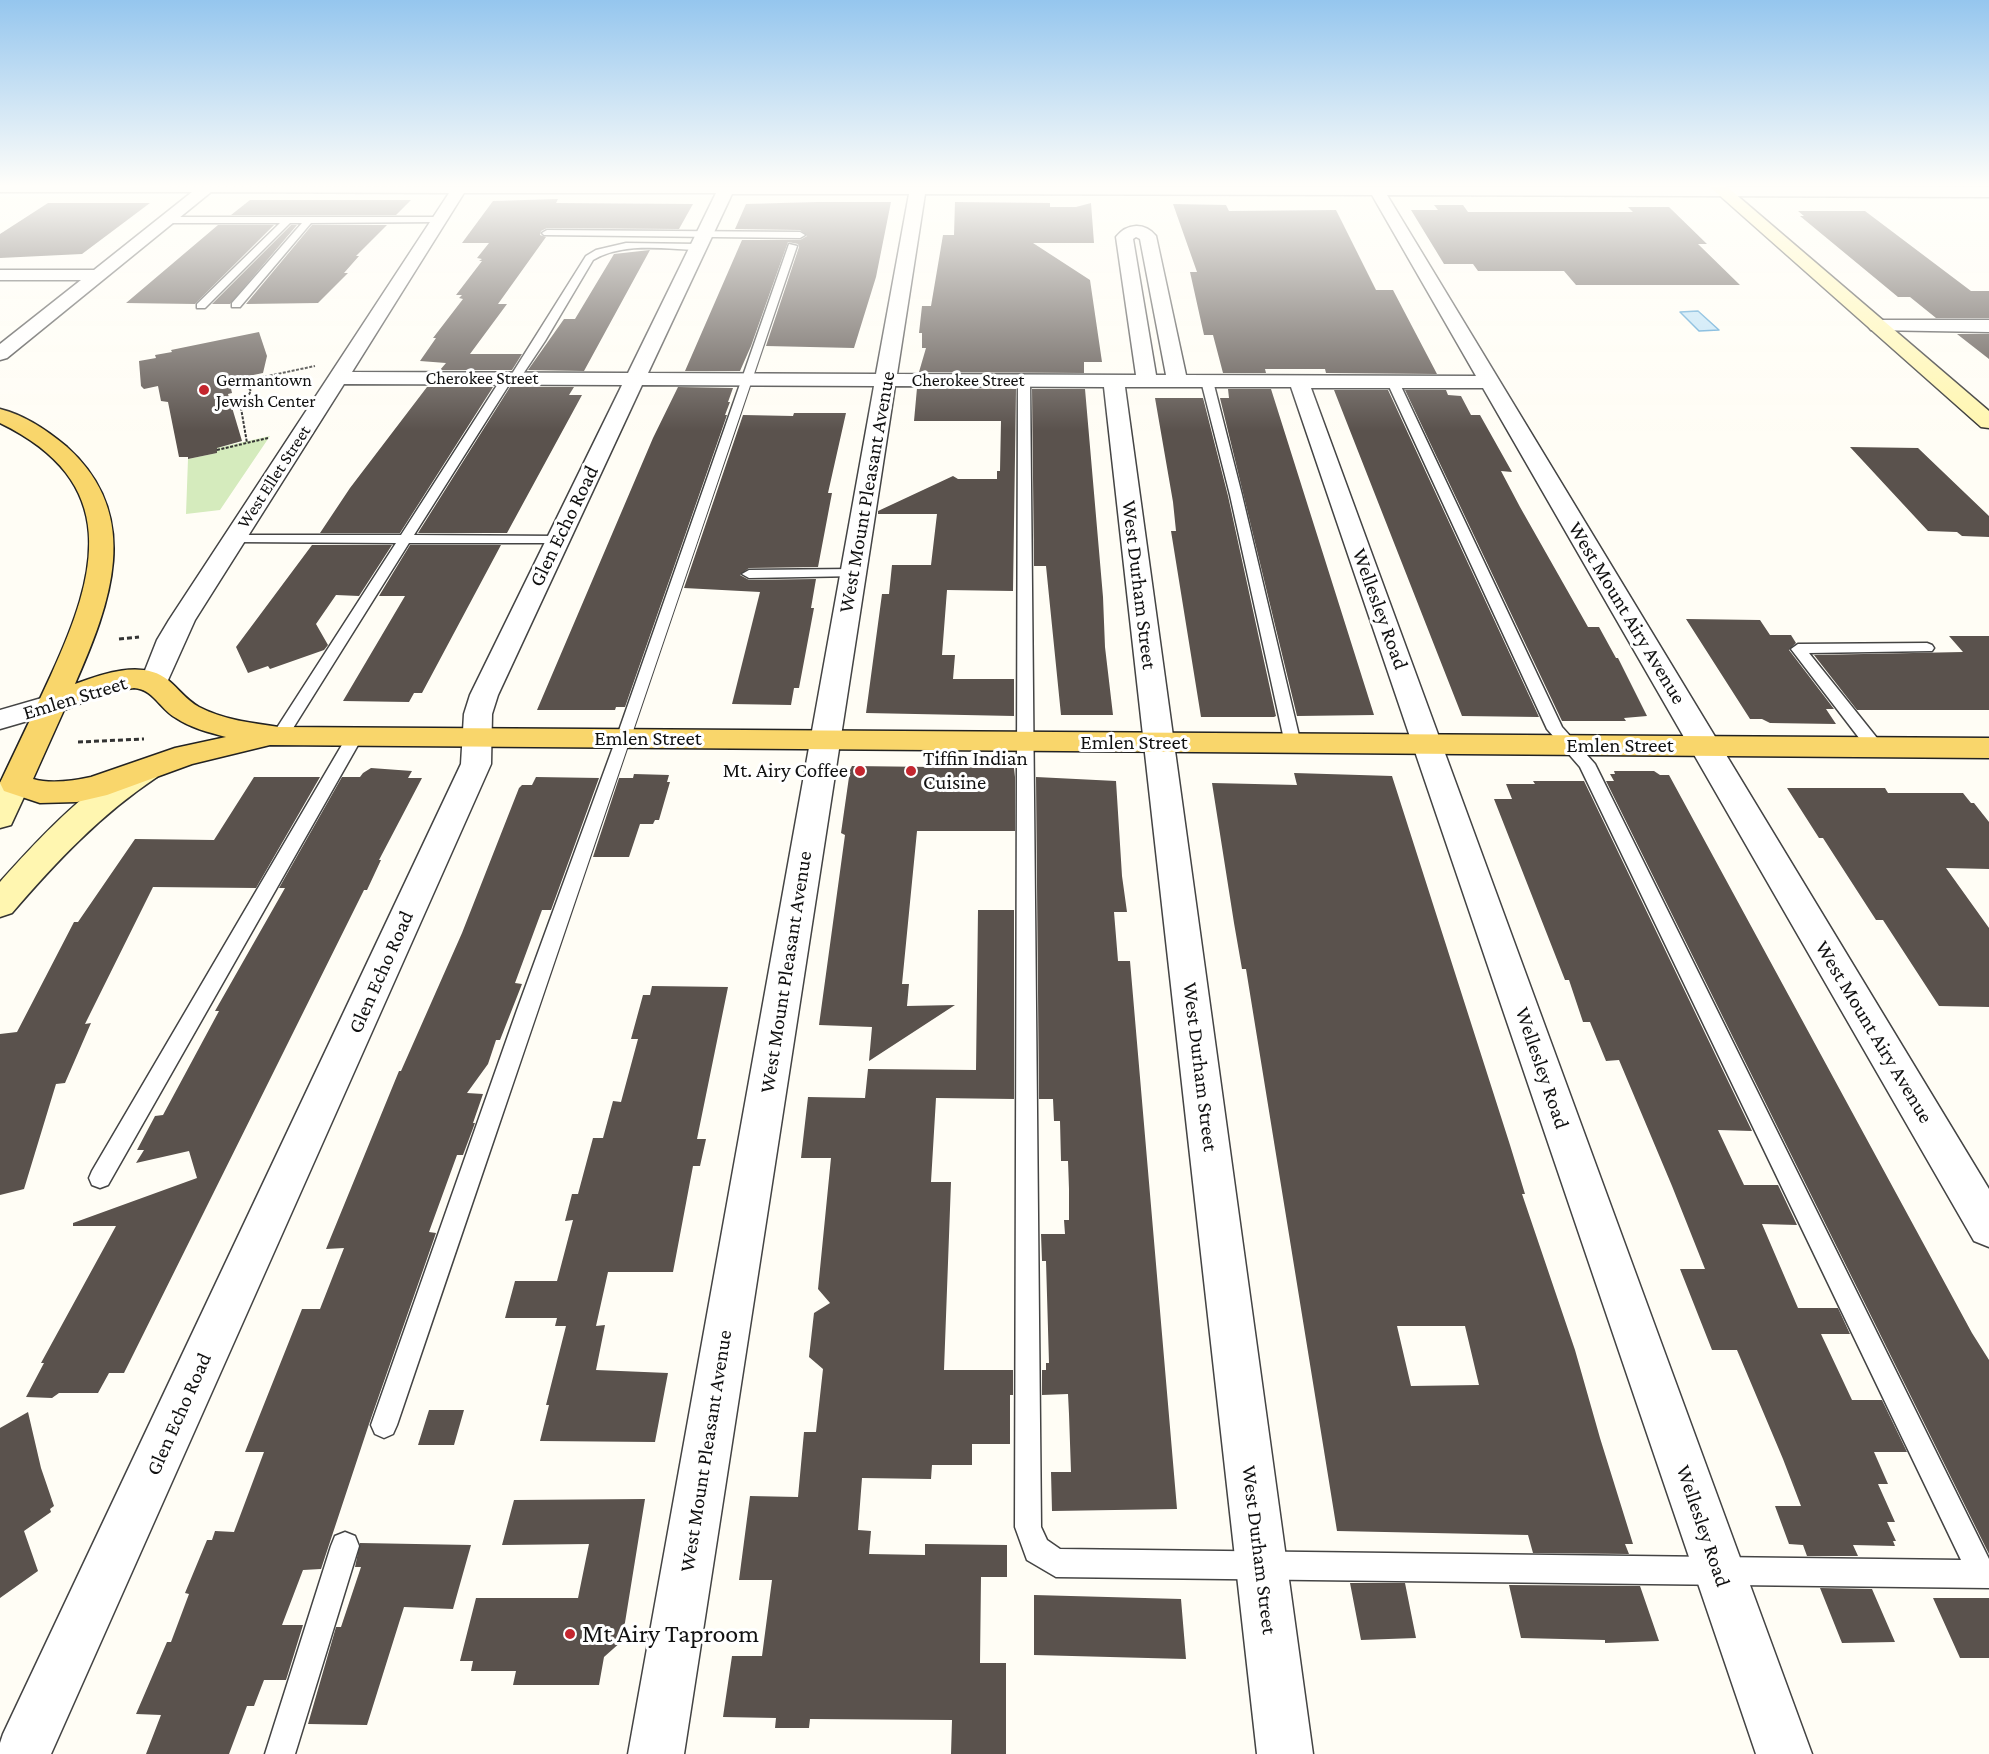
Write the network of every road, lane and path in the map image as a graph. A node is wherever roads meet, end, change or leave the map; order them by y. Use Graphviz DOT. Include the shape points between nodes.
graph roads {
  1 [pos="108,268"];
  2 [pos="240,268"];
  3 [pos="268,268"];
  4 [pos="407,268"];
  5 [pos="583,268"];
  6 [pos="688,268"];
  7 [pos="784,268"];
  8 [pos="905,268"];
  9 [pos="1137,268"];
  10 [pos="1147,268"];
  11 [pos="1423,268"];
  12 [pos="1811,268"];
  13 [pos="0,275"];
  14 [pos="99,275"];
  15 [pos="1147,296"];
  16 [pos="236,305"];
  17 [pos="201,306"];
  18 [pos="1878,326"];
  19 [pos="1989,326"];
  20 [pos="0,354"];
  21 [pos="318,367"];
  22 [pos="338,378"];
  23 [pos="511,378"];
  24 [pos="635,380"];
  25 [pos="746,380"];
  26 [pos="886,380"];
  27 [pos="1024,380"];
  28 [pos="244,381"];
  29 [pos="1114,381"];
  30 [pos="1147,381"];
  31 [pos="1177,381"];
  32 [pos="1207,381"];
  33 [pos="1299,382"];
  34 [pos="1393,382"];
  35 [pos="1491,382"];
  36 [pos="230,384"];
  37 [pos="0,415"];
  38 [pos="1989,422"];
  39 [pos="271,437"];
  40 [pos="247,443"];
  41 [pos="217,450"];
  42 [pos="236,538"];
  43 [pos="406,538"];
  44 [pos="558,540"];
  45 [pos="853,573"];
  46 [pos="749,574"];
  47 [pos="139,637"];
  48 [pos="119,639"];
  49 [pos="1927,648"];
  50 [pos="154,683"];
  51 [pos="52,704"];
  52 [pos="176,706"];
  53 [pos="0,720"];
  54 [pos="279,737"];
  55 [pos="354,738"];
  56 [pos="478,738"];
  57 [pos="624,739"];
  58 [pos="825,741"];
  59 [pos="78,742"];
  60 [pos="1025,742"];
  61 [pos="1159,743"];
  62 [pos="1293,744"];
  63 [pos="1429,745"];
  64 [pos="1570,745"];
  65 [pos="1706,746"];
  66 [pos="1875,747"];
  67 [pos="1989,748"];
  68 [pos="154,752"];
  69 [pos="15,784"];
  70 [pos="0,817"];
  71 [pos="0,904"];
  72 [pos="100,1178"];
  73 [pos="1989,1227"];
  74 [pos="384,1425"];
  75 [pos="345,1546"];
  76 [pos="1261,1566"];
  77 [pos="1719,1571"];
  78 [pos="1985,1574"];
  79 [pos="23,1754"];
  80 [pos="280,1754"];
  81 [pos="656,1754"];
  82 [pos="1285,1754"];
  83 [pos="1784,1754"];
  1 -- 14 [label="street"];
  2 -- 17 [label="lane"];
  3 -- 16 [label="lane"];
  4 -- 22 [label="street, West Ellet Street"];
  5 -- 23 [label="lane"];
  6 -- 24 [label="street, Glen Echo Road"];
  7 -- 25 [label="lane"];
  8 -- 26 [label="street, West Mount Pleasant Avenue"];
  9 -- 15 [label="street"];
  10 -- 15 [label="street"];
  11 -- 35 [label="street, West Mount Airy Avenue"];
  12 -- 18 [label="street"];
  13 -- 14 [label="street"];
  14 -- 20 [label="street"];
  15 -- 30 [label="street"];
  15 -- 31 [label="street"];
  18 -- 19 [label="street"];
  18 -- 38 [label="street"];
  21 -- 28 [label="path"];
  22 -- 23 [label="street, Cherokee Street"];
  22 -- 42 [label="street, West Ellet Street"];
  23 -- 24 [label="street, Cherokee Street"];
  23 -- 43 [label="lane"];
  24 -- 25 [label="street, Cherokee Street"];
  24 -- 44 [label="street, Glen Echo Road"];
  25 -- 26 [label="street, Cherokee Street"];
  25 -- 57 [label="lane"];
  26 -- 27 [label="street, Cherokee Street"];
  26 -- 45 [label="street, West Mount Pleasant Avenue"];
  27 -- 29 [label="street, Cherokee Street"];
  27 -- 60 [label="lane"];
  28 -- 36 [label="path"];
  28 -- 40 [label="path" via="251,391 241,408"];
  29 -- 30 [label="street, Cherokee Street"];
  29 -- 61 [label="street, West Durham Street"];
  30 -- 31 [label="street, Cherokee Street"];
  31 -- 32 [label="street, Cherokee Street"];
  32 -- 33 [label="street, Cherokee Street"];
  32 -- 62 [label="lane"];
  33 -- 34 [label="street, Cherokee Street"];
  33 -- 63 [label="street, Wellesley Road"];
  34 -- 35 [label="street, Cherokee Street"];
  34 -- 64 [label="lane" via="1555,729"];
  35 -- 65 [label="street, West Mount Airy Avenue"];
  37 -- 51 [label="main road" via="45,440 77,470 89,488 101,531 102,564 93,606"];
  39 -- 40 [label="path"];
  40 -- 41 [label="path"];
  42 -- 43 [label="lane"];
  42 -- 50 [label="street, West Ellet Street" via="182,620"];
  43 -- 44 [label="lane"];
  43 -- 54 [label="lane"];
  44 -- 56 [label="street, Glen Echo Road" via="484,694 478,714"];
  45 -- 46 [label="lane"];
  45 -- 58 [label="street, West Mount Pleasant Avenue"];
  47 -- 48 [label="path"];
  49 -- 66 [label="lane" via="1798,649"];
  50 -- 51 [label="main road, Emlen Street" via="121,681"];
  50 -- 52 [label="main road, Emlen Street"];
  51 -- 53 [label="street, Emlen Street"];
  51 -- 69 [label="main road"];
  52 -- 54 [label="main road, Emlen Street" via="222,726"];
  52 -- 68 [label="main road" via="178,730 166,753"];
  54 -- 55 [label="main road, Emlen Street"];
  54 -- 68 [label="main road, Emlen Street" via="213,749"];
  55 -- 56 [label="main road, Emlen Street"];
  55 -- 72 [label="lane"];
  56 -- 57 [label="main road, Emlen Street"];
  56 -- 79 [label="street, Glen Echo Road" via="476,764"];
  57 -- 58 [label="main road, Emlen Street"];
  57 -- 74 [label="lane"];
  58 -- 60 [label="main road, Emlen Street"];
  58 -- 81 [label="street, West Mount Pleasant Avenue"];
  59 -- 68 [label="path"];
  60 -- 61 [label="main road, Emlen Street"];
  60 -- 76 [label="lane" via="1028,1527 1036,1550 1056,1563"];
  61 -- 62 [label="main road, Emlen Street"];
  61 -- 76 [label="street, West Durham Street"];
  62 -- 63 [label="main road, Emlen Street"];
  63 -- 64 [label="main road, Emlen Street"];
  63 -- 77 [label="street, Wellesley Road"];
  64 -- 65 [label="main road, Emlen Street"];
  64 -- 78 [label="lane" via="1587,764"];
  65 -- 66 [label="main road, Emlen Street"];
  65 -- 73 [label="street, West Mount Airy Avenue"];
  66 -- 67 [label="main road, Emlen Street"];
  68 -- 69 [label="main road, Emlen Street" via="96,787 40,792"];
  68 -- 71 [label="street" via="120,786 81,816"];
  69 -- 70 [label="street"];
  75 -- 80 [label="lane"];
  76 -- 77 [label="lane"];
  76 -- 82 [label="street, West Durham Street"];
  77 -- 78 [label="lane"];
  77 -- 83 [label="street, Wellesley Road"];
}
